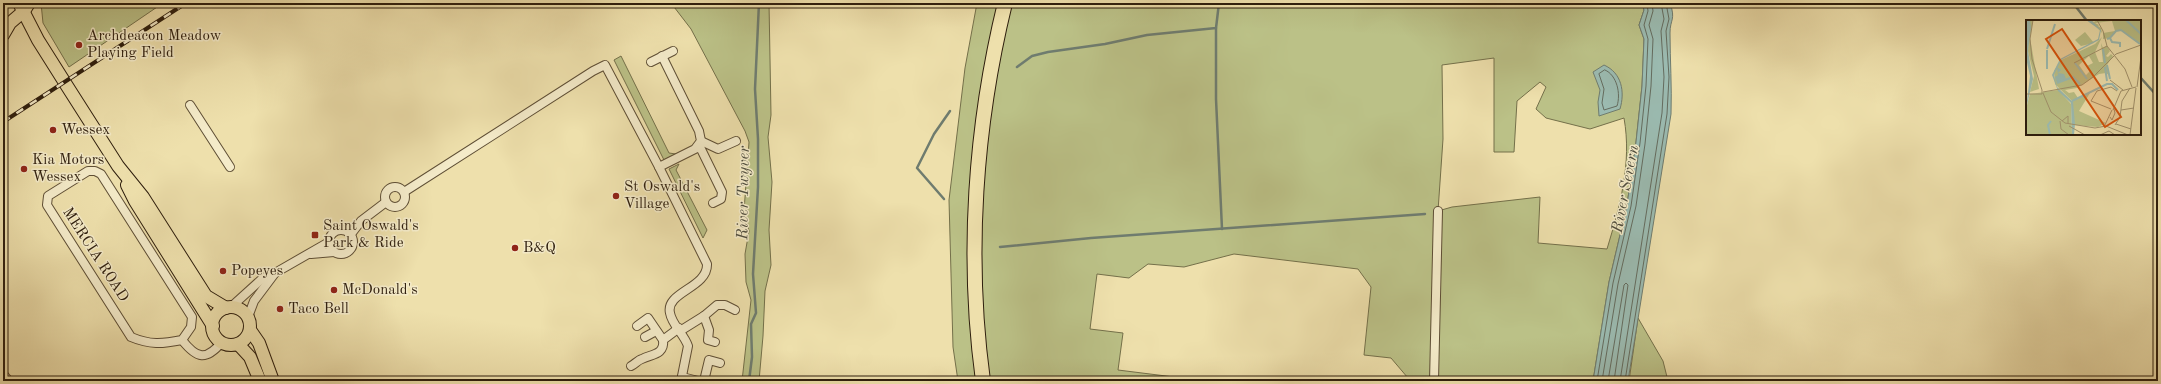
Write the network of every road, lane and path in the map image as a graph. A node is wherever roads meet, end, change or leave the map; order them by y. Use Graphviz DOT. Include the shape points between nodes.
graph roads {
  1 [pos="1005,3"];
  2 [pos="24,6"];
  3 [pos="4,33"];
  4 [pos="673,51"];
  5 [pos="662,56"];
  6 [pos="651,62"];
  7 [pos="190,105"];
  8 [pos="736,141"];
  9 [pos="700,143"];
  10 [pos="118,166"];
  11 [pos="230,167"];
  12 [pos="659,167"];
  13 [pos="404,192"];
  14 [pos="386,202"];
  15 [pos="713,203"];
  16 [pos="1438,211"];
  17 [pos="351,234"];
  18 [pos="329,242"];
  19 [pos="334,252"];
  20 [pos="309,254"];
  21 [pos="275,273"];
  22 [pos="229,308"];
  23 [pos="735,310"];
  24 [pos="704,316"];
  25 [pos="248,317"];
  26 [pos="213,326"];
  27 [pos="637,326"];
  28 [pos="250,330"];
  29 [pos="679,330"];
  30 [pos="656,331"];
  31 [pos="645,337"];
  32 [pos="182,340"];
  33 [pos="663,340"];
  34 [pos="222,342"];
  35 [pos="715,342"];
  36 [pos="238,344"];
  37 [pos="720,363"];
  38 [pos="631,366"];
  39 [pos="3,374"];
  40 [pos="681,379"];
  41 [pos="9,381"];
  42 [pos="260,381"];
  43 [pos="273,381"];
  44 [pos="698,381"];
  45 [pos="704,381"];
  46 [pos="983,381"];
  47 [pos="1434,381"];
  1 -- 46 [label="highway" via="993,52 978,171 976,308"];
  2 -- 3 [label="main road"];
  2 -- 10 [label="main road" via="38,40"];
  4 -- 5 [label="street"];
  5 -- 6 [label="street"];
  5 -- 9 [label="street" via="699,131"];
  7 -- 11 [label="street"];
  8 -- 9 [label="street" via="718,149"];
  9 -- 12 [label="street" via="695,149"];
  9 -- 15 [label="street" via="722,192 721,199"];
  10 -- 22 [label="main road" via="143,197 206,296"];
  10 -- 26 [label="main road" via="135,201"];
  12 -- 13 [label="street" via="605,65"];
  12 -- 29 [label="street" via="707,264 706,275 670,306 670,313"];
  13 -- 14 [label="street" via="405,199 401,205 394,207"];
  13 -- 14 [label="street" via="398,187 390,187 385,194"];
  14 -- 17 [label="street" via="360,221"];
  16 -- 47 [label="street"];
  17 -- 18 [label="street" via="338,230 332,233"];
  17 -- 19 [label="street" via="354,241 351,250 345,254"];
  18 -- 19 [label="street"];
  18 -- 20 [label="street"];
  19 -- 20 [label="street"];
  20 -- 21 [label="street"];
  21 -- 22 [label="street" via="263,278"];
  21 -- 25 [label="street" via="254,300"];
  22 -- 25 [label="main road" via="242,310"];
  22 -- 26 [label="main road" via="217,314"];
  23 -- 24 [label="street" via="725,305 717,305"];
  24 -- 29 [label="street"];
  24 -- 35 [label="street" via="709,330 708,340"];
  25 -- 28 [label="main road"];
  26 -- 34 [label="main road" via="217,338"];
  27 -- 30 [label="street" via="648,318"];
  28 -- 36 [label="main road" via="247,337"];
  28 -- 43 [label="main road" via="259,343"];
  29 -- 33 [label="street"];
  29 -- 40 [label="street" via="688,346"];
  30 -- 31 [label="street"];
  30 -- 33 [label="street"];
  32 -- 32 [label="street, MERCIA ROAD" via="146,343 131,336 47,205 48,196 88,171 101,174 192,317 191,327"];
  32 -- 34 [label="street" via="188,348 201,356 213,352"];
  33 -- 38 [label="street" via="664,346 661,351 652,357 642,358"];
  34 -- 36 [label="main road"];
  36 -- 42 [label="main road" via="250,357"];
  37 -- 45 [label="street" via="709,360"];
  39 -- 41 [label="street"];
  40 -- 44 [label="street"];
}
